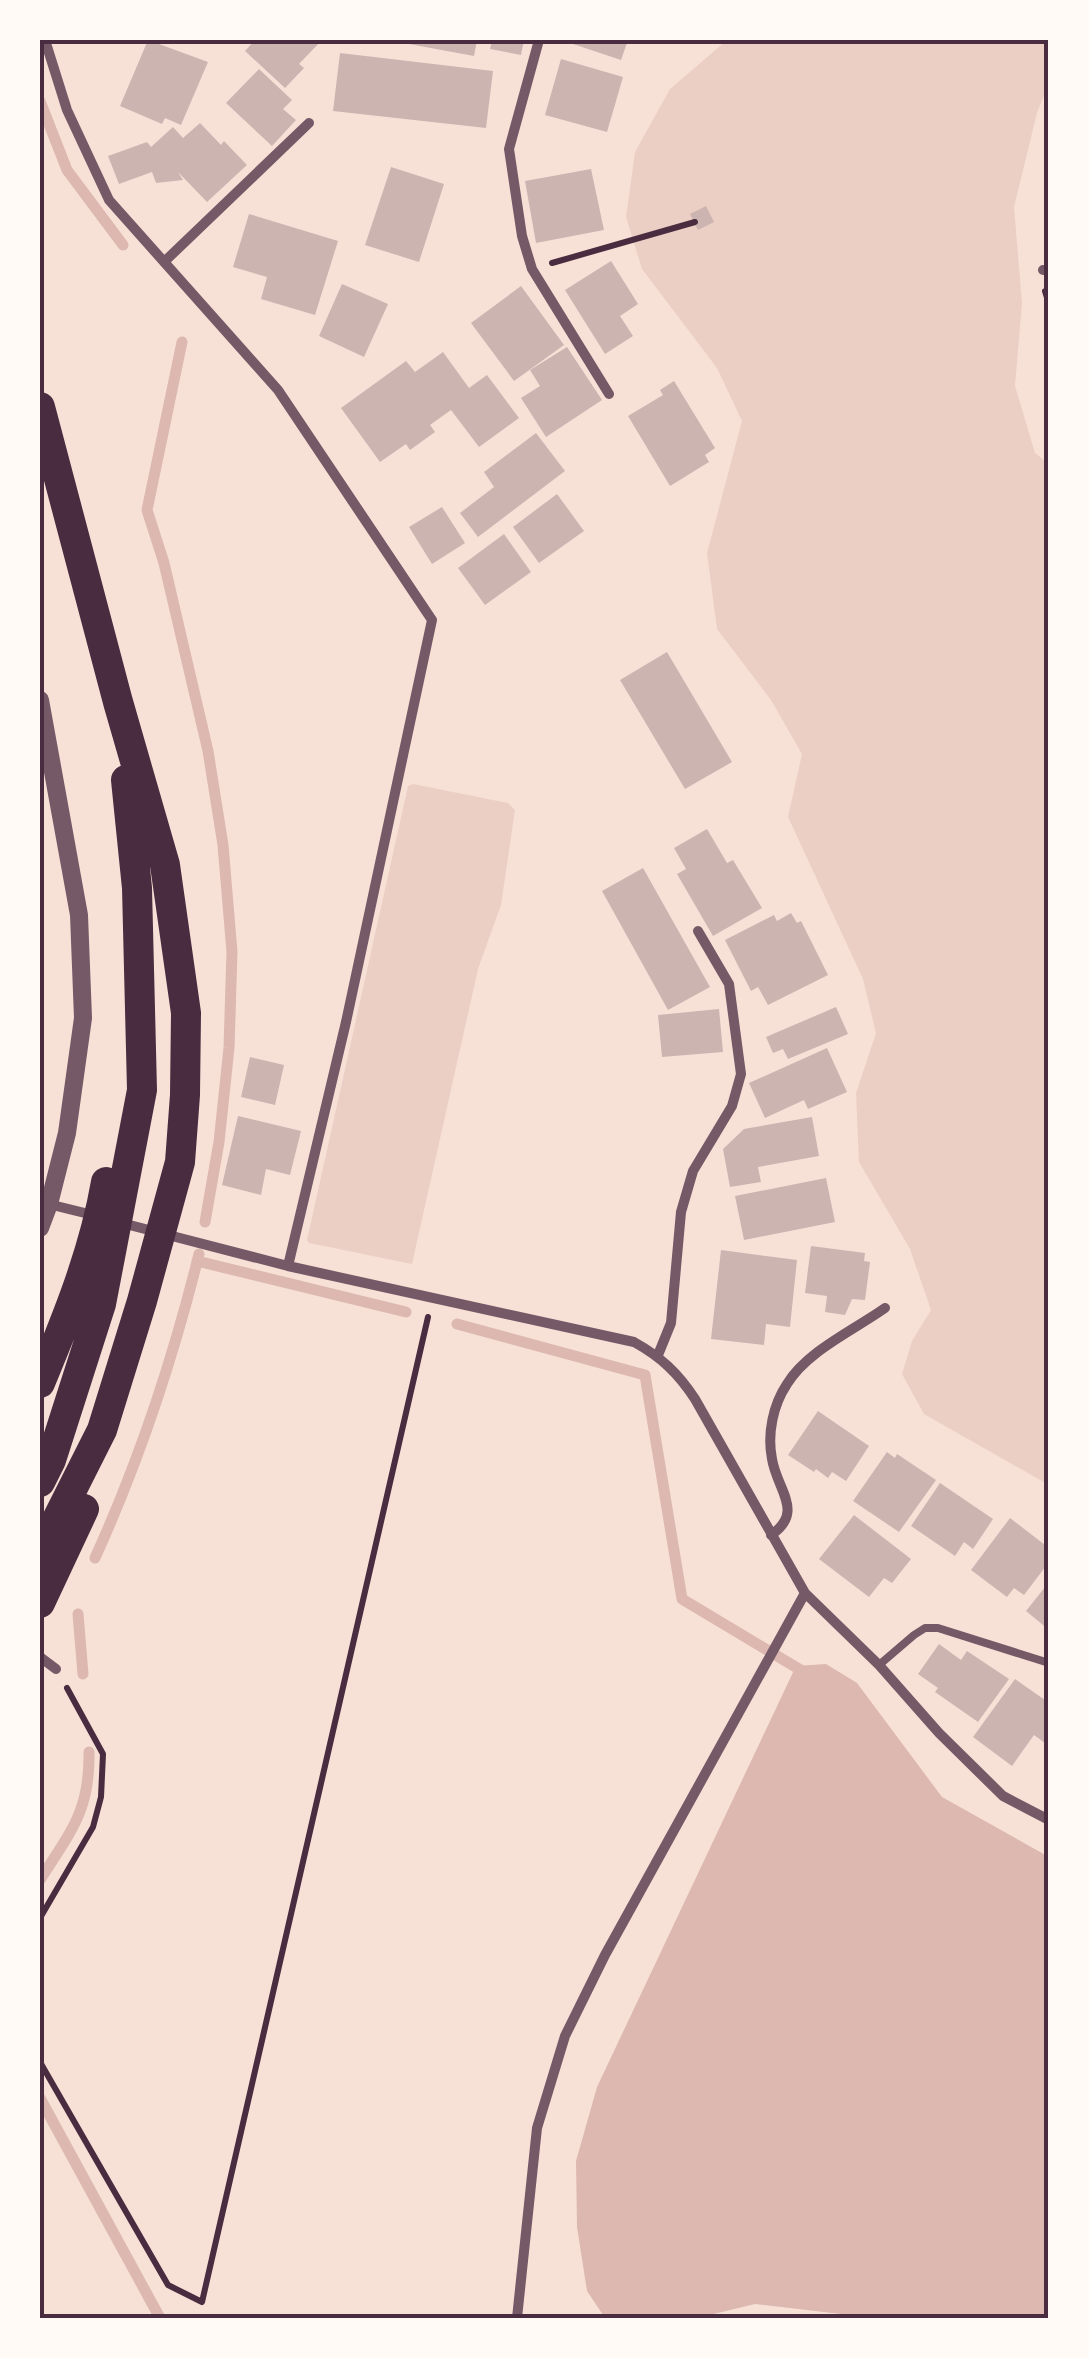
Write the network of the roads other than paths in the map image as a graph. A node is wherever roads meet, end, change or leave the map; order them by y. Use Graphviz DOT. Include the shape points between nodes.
graph roads {
  1 [pos="45,40"];
  2 [pos="538,40"];
  3 [pos="310,123"];
  4 [pos="164,262"];
  5 [pos="609,394"];
  6 [pos="40,406"];
  7 [pos="40,700"];
  8 [pos="118,702"];
  9 [pos="137,888"];
  10 [pos="698,931"];
  11 [pos="180,1162"];
  12 [pos="45,1203"];
  13 [pos="40,1228"];
  14 [pos="288,1266"];
  15 [pos="886,1308"];
  16 [pos="658,1355"];
  17 [pos="40,1383"];
  18 [pos="40,1482"];
  19 [pos="770,1535"];
  20 [pos="40,1553"];
  21 [pos="805,1593"];
  22 [pos="40,1604"];
  23 [pos="40,1657"];
  24 [pos="1049,1663"];
  25 [pos="879,1666"];
  26 [pos="56,1669"];
  27 [pos="1049,1820"];
  28 [pos="516,2318"];
  1 -- 4 [label="street" via="67,110 109,200"];
  2 -- 5 [label="street" via="509,150 522,236 532,269"];
  3 -- 4 [label="street"];
  4 -- 14 [label="street" via="278,390 432,620"];
  6 -- 8 [label="highway"];
  7 -- 12 [label="street" via="79,915 83,1018 67,1133"];
  8 -- 9 [label="highway"];
  8 -- 11 [label="highway" via="165,864 183,994"];
  9 -- 17 [label="highway" via="122,1085 101,1210"];
  9 -- 18 [label="highway" via="142,1090 102,1304"];
  10 -- 16 [label="street" via="729,984 741,1074 681,1212 670,1323"];
  11 -- 20 [label="highway" via="102,1430"];
  11 -- 22 [label="highway" via="162,1296 126,1414"];
  12 -- 13 [label="street"];
  12 -- 14 [label="street"];
  14 -- 16 [label="street" via="634,1342"];
  15 -- 19 [label="street" via="810,1360 785,1386 771,1442 788,1516"];
  16 -- 19 [label="street" via="696,1400"];
  19 -- 21 [label="street"];
  21 -- 25 [label="street"];
  21 -- 28 [label="street" via="565,2036 537,2128"];
  23 -- 26 [label="street"];
  24 -- 25 [label="lane" via="925,1628"];
  25 -- 27 [label="street" via="1003,1796"];
}
